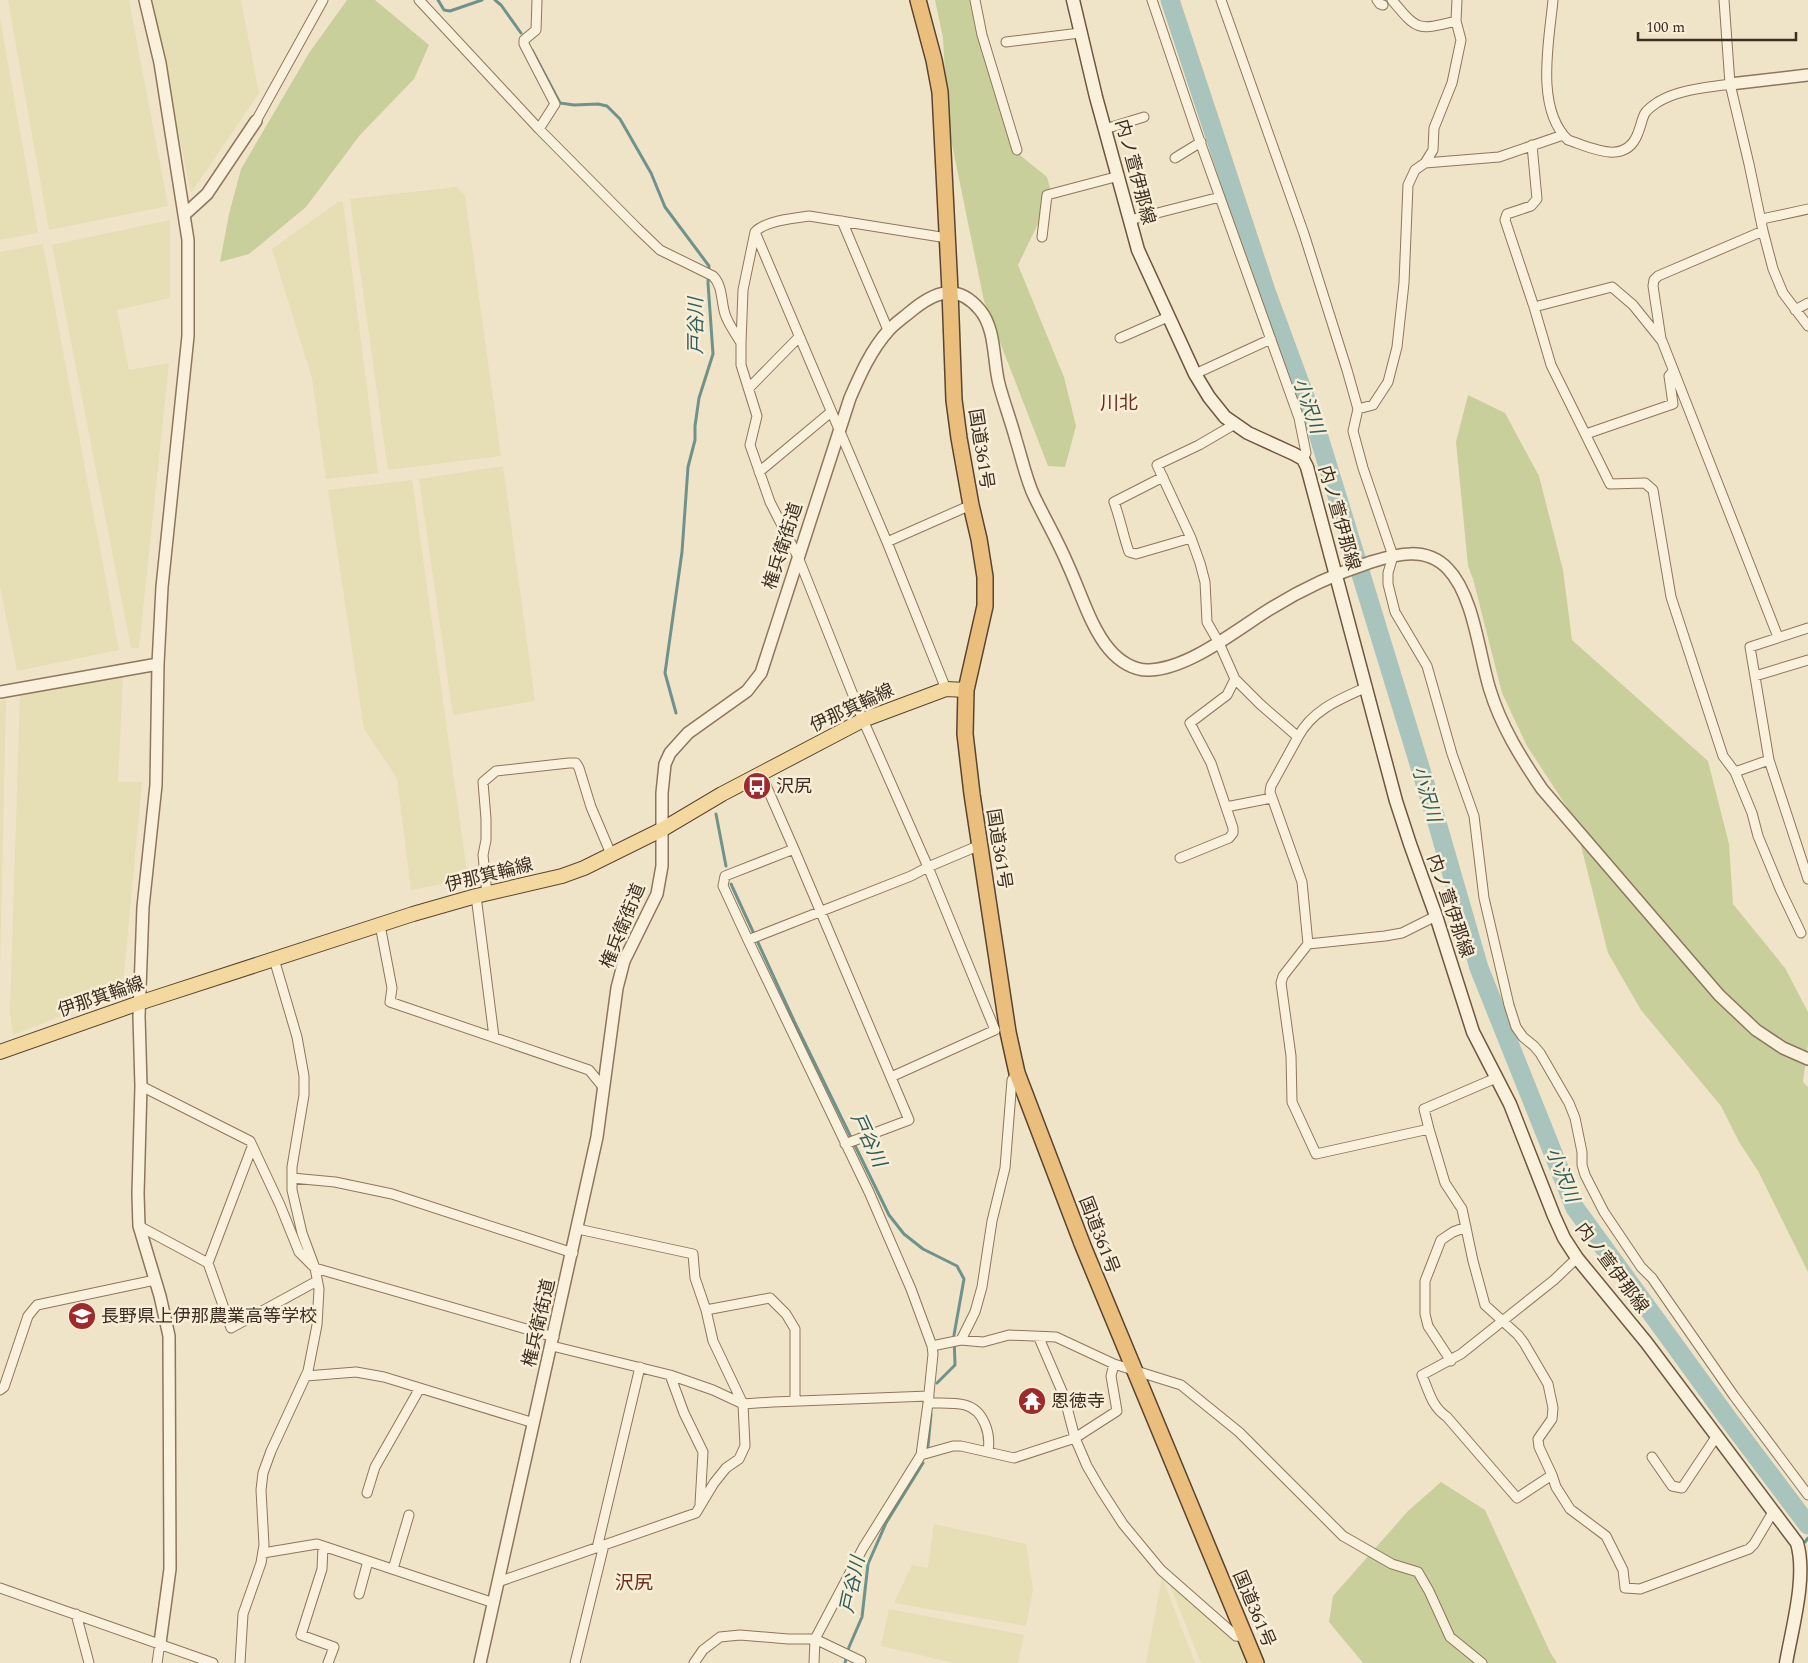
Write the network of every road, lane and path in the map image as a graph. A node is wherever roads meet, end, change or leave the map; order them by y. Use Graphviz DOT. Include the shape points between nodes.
graph roads {
  1 [pos="145,0"];
  2 [pos="323,0"];
  3 [pos="419,0"];
  4 [pos="536,0"];
  5 [pos="918,0"];
  6 [pos="975,0"];
  7 [pos="1074,0"];
  8 [pos="1152,0"];
  9 [pos="1221,0"];
  10 [pos="1392,0"];
  11 [pos="1458,0"];
  12 [pos="1553,0"];
  13 [pos="1724,0"];
  14 [pos="1456,21"];
  15 [pos="1080,33"];
  16 [pos="1006,42"];
  17 [pos="1808,75"];
  18 [pos="1730,84"];
  19 [pos="1144,117"];
  20 [pos="256,121"];
  21 [pos="539,129"];
  22 [pos="1105,129"];
  23 [pos="1563,135"];
  24 [pos="1201,142"];
  25 [pos="1532,145"];
  26 [pos="1017,150"];
  27 [pos="1175,158"];
  28 [pos="1425,163"];
  29 [pos="1119,176"];
  30 [pos="1220,197"];
  31 [pos="1808,209"];
  32 [pos="184,215"];
  33 [pos="1762,219"];
  34 [pos="1130,220"];
  35 [pos="842,221"];
  36 [pos="755,232"];
  37 [pos="1763,232"];
  38 [pos="1042,237"];
  39 [pos="948,238"];
  40 [pos="950,291"];
  41 [pos="1808,303"];
  42 [pos="1534,307"];
  43 [pos="1795,310"];
  44 [pos="1168,317"];
  45 [pos="1808,326"];
  46 [pos="888,330"];
  47 [pos="799,337"];
  48 [pos="1120,338"];
  49 [pos="1271,339"];
  50 [pos="1662,340"];
  51 [pos="741,343"];
  52 [pos="1673,371"];
  53 [pos="1195,374"];
  54 [pos="749,388"];
  55 [pos="1358,409"];
  56 [pos="831,412"];
  57 [pos="1235,424"];
  58 [pos="840,432"];
  59 [pos="1586,434"];
  60 [pos="1303,459"];
  61 [pos="759,472"];
  62 [pos="1163,477"];
  63 [pos="971,505"];
  64 [pos="1191,538"];
  65 [pos="888,542"];
  66 [pos="1393,556"];
  67 [pos="798,557"];
  68 [pos="1339,573"];
  69 [pos="1808,628"];
  70 [pos="1778,637"];
  71 [pos="1218,642"];
  72 [pos="1808,660"];
  73 [pos="158,664"];
  74 [pos="1755,676"];
  75 [pos="1235,679"];
  76 [pos="1367,687"];
  77 [pos="946,689"];
  78 [pos="966,690"];
  79 [pos="0,692"];
  80 [pos="863,720"];
  81 [pos="1298,736"];
  82 [pos="1769,760"];
  83 [pos="1735,772"];
  84 [pos="762,774"];
  85 [pos="1272,798"];
  86 [pos="1226,807"];
  87 [pos="663,829"];
  88 [pos="980,845"];
  89 [pos="794,849"];
  90 [pos="611,854"];
  91 [pos="1180,858"];
  92 [pos="928,867"];
  93 [pos="1808,879"];
  94 [pos="481,895"];
  95 [pos="820,911"];
  96 [pos="1436,916"];
  97 [pos="380,925"];
  98 [pos="1801,933"];
  99 [pos="752,938"];
  100 [pos="1308,944"];
  101 [pos="274,959"];
  102 [pos="139,1003"];
  103 [pos="1002,1031"];
  104 [pos="494,1037"];
  105 [pos="0,1052"];
  106 [pos="1808,1059"];
  107 [pos="1017,1073"];
  108 [pos="891,1077"];
  109 [pos="1496,1078"];
  110 [pos="141,1086"];
  111 [pos="603,1087"];
  112 [pos="1429,1129"];
  113 [pos="849,1142"];
  114 [pos="252,1147"];
  115 [pos="292,1178"];
  116 [pos="138,1226"];
  117 [pos="1466,1227"];
  118 [pos="578,1229"];
  119 [pos="573,1253"];
  120 [pos="1577,1258"];
  121 [pos="208,1263"];
  122 [pos="315,1268"];
  123 [pos="155,1280"];
  124 [pos="317,1281"];
  125 [pos="706,1310"];
  126 [pos="1502,1321"];
  127 [pos="1039,1338"];
  128 [pos="961,1340"];
  129 [pos="553,1342"];
  130 [pos="932,1346"];
  131 [pos="1451,1361"];
  132 [pos="1114,1364"];
  133 [pos="640,1367"];
  134 [pos="1134,1371"];
  135 [pos="670,1375"];
  136 [pos="306,1376"];
  137 [pos="420,1388"];
  138 [pos="0,1390"];
  139 [pos="929,1399"];
  140 [pos="795,1401"];
  141 [pos="743,1404"];
  142 [pos="534,1423"];
  143 [pos="1716,1437"];
  144 [pos="1075,1438"];
  145 [pos="988,1451"];
  146 [pos="921,1455"];
  147 [pos="1652,1456"];
  148 [pos="1552,1475"];
  149 [pos="367,1493"];
  150 [pos="1808,1495"];
  151 [pos="700,1506"];
  152 [pos="1773,1512"];
  153 [pos="409,1515"];
  154 [pos="323,1546"];
  155 [pos="600,1546"];
  156 [pos="263,1553"];
  157 [pos="1804,1556"];
  158 [pos="368,1561"];
  159 [pos="393,1569"];
  160 [pos="498,1582"];
  161 [pos="0,1588"];
  162 [pos="360,1594"];
  163 [pos="494,1603"];
  164 [pos="76,1614"];
  165 [pos="1245,1638"];
  166 [pos="815,1639"];
  167 [pos="160,1643"];
  168 [pos="861,1661"];
  169 [pos="89,1663"];
  170 [pos="157,1663"];
  171 [pos="213,1663"];
  172 [pos="240,1663"];
  173 [pos="328,1663"];
  174 [pos="480,1663"];
  175 [pos="575,1663"];
  176 [pos="694,1663"];
  177 [pos="814,1663"];
  178 [pos="1256,1663"];
  179 [pos="1482,1663"];
  180 [pos="1786,1663"];
  1 -- 32 [label="street" via="160,64"];
  2 -- 20 [label="street"];
  3 -- 21 [label="street"];
  4 -- 21 [label="street" via="536,30 524,40 524,44 555,104"];
  5 -- 39 [label="highway, 国道361号" via="940,92"];
  6 -- 26 [label="street" via="982,35"];
  7 -- 15 [label="main road, 内ノ萱伊那線"];
  8 -- 24 [label="street"];
  9 -- 55 [label="street" via="1304,234"];
  10 -- 14 [label="street" via="1410,21 1422,28"];
  11 -- 14 [label="street"];
  12 -- 23 [label="street" via="1548,100"];
  13 -- 18 [label="street"];
  14 -- 28 [label="street" via="1461,40 1459,58 1434,128 1433,150"];
  15 -- 16 [label="street"];
  15 -- 22 [label="main road, 内ノ萱伊那線"];
  17 -- 18 [label="street"];
  18 -- 23 [label="street" via="1680,92 1659,101 1642,115 1631,147 1615,153 1568,140"];
  18 -- 33 [label="street"];
  19 -- 22 [label="street"];
  20 -- 32 [label="street" via="208,194"];
  21 -- 51 [label="street" via="660,250 716,280 725,316"];
  22 -- 29 [label="main road, 内ノ萱伊那線"];
  23 -- 25 [label="street"];
  24 -- 27 [label="street"];
  24 -- 30 [label="street"];
  25 -- 28 [label="street" via="1499,157"];
  25 -- 42 [label="street" via="1537,199 1531,206 1507,214 1505,220"];
  28 -- 55 [label="street" via="1415,170 1408,184 1404,283 1397,347 1388,382 1372,405"];
  29 -- 34 [label="main road, 内ノ萱伊那線"];
  29 -- 38 [label="street" via="1047,195"];
  30 -- 34 [label="street"];
  30 -- 49 [label="street"];
  31 -- 33 [label="street"];
  32 -- 73 [label="street" via="188,240 188,336 162,587"];
  33 -- 37 [label="street"];
  34 -- 44 [label="main road, 内ノ萱伊那線" via="1138,250"];
  35 -- 36 [label="street" via="809,216 760,226"];
  35 -- 39 [label="street"];
  35 -- 46 [label="street"];
  36 -- 47 [label="street"];
  36 -- 51 [label="street" via="743,290"];
  37 -- 43 [label="street" via="1773,269 1783,293"];
  37 -- 50 [label="street" via="1654,280 1652,286"];
  39 -- 40 [label="highway, 国道361号"];
  40 -- 46 [label="street, 権兵衛街道" via="919,304"];
  40 -- 63 [label="highway, 国道361号" via="954,400"];
  40 -- 71 [label="street" via="970,299 982,313 989,329 998,382 1033,494 1061,547 1099,636 1127,664 1141,670 1172,665"];
  41 -- 43 [label="street"];
  42 -- 50 [label="street" via="1612,287 1633,305"];
  42 -- 59 [label="street" via="1552,365"];
  43 -- 45 [label="street"];
  44 -- 48 [label="street"];
  44 -- 53 [label="main road, 内ノ萱伊那線"];
  46 -- 58 [label="street, 権兵衛街道" via="862,370"];
  47 -- 54 [label="street"];
  47 -- 56 [label="street"];
  49 -- 53 [label="street"];
  49 -- 60 [label="street" via="1299,418 1306,453"];
  50 -- 52 [label="street"];
  51 -- 54 [label="street" via="741,365"];
  52 -- 59 [label="street" via="1669,376 1673,404"];
  52 -- 70 [label="street"];
  53 -- 57 [label="main road, 内ノ萱伊那線" via="1209,397"];
  54 -- 61 [label="street" via="757,416 750,445"];
  55 -- 66 [label="street" via="1353,431"];
  56 -- 58 [label="street"];
  56 -- 61 [label="street"];
  57 -- 60 [label="main road, 内ノ萱伊那線"];
  57 -- 62 [label="street" via="1157,465"];
  58 -- 65 [label="street"];
  58 -- 67 [label="street, 権兵衛街道"];
  59 -- 83 [label="street" via="1610,484 1645,483 1652,490 1671,597 1723,756"];
  60 -- 68 [label="main road, 内ノ萱伊那線"];
  61 -- 67 [label="street" via="770,502"];
  62 -- 64 [label="street"];
  62 -- 64 [label="street" via="1114,502 1129,552 1136,554"];
  63 -- 65 [label="street"];
  63 -- 78 [label="highway, 国道361号" via="985,577 985,606"];
  64 -- 71 [label="street" via="1205,582 1207,622"];
  65 -- 77 [label="street"];
  66 -- 68 [label="street"];
  66 -- 106 [label="street" via="1415,553 1448,568 1464,592 1500,717 1542,789 1719,995 1756,1030 1782,1048"];
  66 -- 150 [label="street" via="1388,584 1395,612 1431,676 1452,754 1474,816 1484,898 1516,1027 1540,1053 1569,1103 1576,1118 1584,1175 1604,1212 1641,1268 1652,1278"];
  67 -- 80 [label="street"];
  67 -- 87 [label="street, 権兵衛街道" via="761,673 748,691 688,733 670,753 665,764 662,792"];
  68 -- 71 [label="street" via="1296,594"];
  68 -- 76 [label="main road, 内ノ萱伊那線"];
  69 -- 70 [label="street"];
  70 -- 74 [label="street" via="1750,647"];
  71 -- 75 [label="street"];
  72 -- 74 [label="street"];
  73 -- 79 [label="street"];
  73 -- 102 [label="street" via="156,785 143,907"];
  74 -- 82 [label="street"];
  75 -- 81 [label="street"];
  75 -- 86 [label="street" via="1227,695 1190,723 1208,756"];
  76 -- 81 [label="street" via="1327,706 1304,726"];
  76 -- 96 [label="main road, 内ノ萱伊那線" via="1396,801"];
  77 -- 78 [label="main road, 伊那箕輪線"];
  77 -- 80 [label="main road, 伊那箕輪線"];
  78 -- 88 [label="highway, 国道361号" via="966,734"];
  80 -- 84 [label="main road, 伊那箕輪線"];
  80 -- 92 [label="street"];
  81 -- 85 [label="street" via="1271,786"];
  82 -- 83 [label="street"];
  82 -- 93 [label="street"];
  83 -- 98 [label="street" via="1758,836"];
  84 -- 87 [label="main road, 伊那箕輪線"];
  84 -- 89 [label="street"];
  85 -- 86 [label="street"];
  85 -- 100 [label="street" via="1302,882"];
  86 -- 91 [label="street" via="1233,828 1230,838"];
  87 -- 90 [label="main road, 伊那箕輪線"];
  87 -- 111 [label="street, 権兵衛街道" via="657,894 624,961"];
  88 -- 92 [label="street"];
  88 -- 103 [label="highway, 国道361号"];
  89 -- 95 [label="street"];
  89 -- 99 [label="street" via="725,876 724,886"];
  90 -- 94 [label="main road, 伊那箕輪線" via="562,876"];
  90 -- 94 [label="street" via="576,763 496,771 483,782 486,840"];
  92 -- 95 [label="street"];
  92 -- 103 [label="street"];
  94 -- 97 [label="main road, 伊那箕輪線"];
  94 -- 104 [label="street"];
  95 -- 99 [label="street"];
  95 -- 108 [label="street"];
  96 -- 100 [label="street" via="1402,933"];
  96 -- 109 [label="main road, 内ノ萱伊那線" via="1473,1032"];
  97 -- 101 [label="main road, 伊那箕輪線"];
  97 -- 104 [label="street" via="392,988 390,1002"];
  99 -- 113 [label="street"];
  100 -- 112 [label="street" via="1281,983 1291,1056 1292,1102 1316,1154"];
  101 -- 102 [label="main road, 伊那箕輪線"];
  101 -- 115 [label="street" via="297,1037 304,1076"];
  102 -- 105 [label="main road, 伊那箕輪線"];
  102 -- 110 [label="street"];
  103 -- 107 [label="highway, 国道361号"];
  103 -- 108 [label="street"];
  104 -- 111 [label="street" via="589,1070"];
  107 -- 128 [label="street" via="1012,1080 1005,1168 992,1221 982,1287 975,1312"];
  107 -- 134 [label="highway, 国道361号" via="1082,1246"];
  108 -- 113 [label="street" via="909,1120"];
  109 -- 112 [label="street" via="1424,1109"];
  109 -- 120 [label="main road, 内ノ萱伊那線" via="1510,1104 1554,1216"];
  110 -- 114 [label="street" via="250,1141"];
  110 -- 116 [label="street"];
  111 -- 118 [label="street, 権兵衛街道" via="597,1137"];
  112 -- 117 [label="street" via="1441,1173 1462,1210"];
  113 -- 130 [label="street"];
  114 -- 121 [label="street"];
  114 -- 122 [label="street" via="299,1252"];
  115 -- 119 [label="street" via="335,1182 392,1194"];
  115 -- 122 [label="street" via="302,1233"];
  116 -- 121 [label="street"];
  116 -- 123 [label="street"];
  117 -- 126 [label="street" via="1485,1305"];
  117 -- 131 [label="street" via="1441,1240 1425,1281 1428,1326"];
  118 -- 119 [label="street, 権兵衛街道"];
  118 -- 125 [label="street" via="693,1254 695,1278"];
  119 -- 129 [label="street, 権兵衛街道"];
  120 -- 126 [label="street"];
  120 -- 143 [label="main road, 内ノ萱伊那線" via="1646,1342"];
  121 -- 124 [label="street" via="231,1328"];
  122 -- 124 [label="street"];
  122 -- 129 [label="street"];
  123 -- 138 [label="street" via="37,1305 28,1316 4,1387"];
  123 -- 167 [label="street" via="169,1336 170,1570"];
  124 -- 136 [label="street" via="317,1325"];
  125 -- 140 [label="street" via="770,1298 786,1314 796,1329"];
  125 -- 141 [label="street" via="713,1341"];
  126 -- 131 [label="street"];
  126 -- 148 [label="street" via="1524,1343 1548,1384 1552,1419 1538,1439"];
  127 -- 128 [label="street" via="1009,1335 983,1342"];
  127 -- 132 [label="street" via="1056,1337"];
  127 -- 144 [label="street" via="1064,1396"];
  128 -- 130 [label="street"];
  129 -- 133 [label="street"];
  129 -- 142 [label="street, 権兵衛街道"];
  130 -- 139 [label="street"];
  131 -- 148 [label="street" via="1422,1375 1439,1411 1517,1498"];
  132 -- 134 [label="street"];
  132 -- 144 [label="street" via="1111,1376 1118,1410"];
  133 -- 135 [label="street"];
  133 -- 155 [label="street"];
  134 -- 165 [label="highway, 国道361号"];
  134 -- 179 [label="street" via="1181,1385 1239,1432 1343,1536 1392,1564 1418,1572 1450,1637"];
  135 -- 141 [label="street"];
  135 -- 151 [label="street" via="684,1413 704,1452"];
  136 -- 137 [label="street" via="356,1372"];
  136 -- 156 [label="street" via="263,1473"];
  137 -- 142 [label="street"];
  137 -- 149 [label="street" via="375,1467"];
  139 -- 140 [label="street"];
  139 -- 145 [label="street" via="972,1408 986,1424 990,1441"];
  139 -- 146 [label="street"];
  140 -- 141 [label="street"];
  141 -- 151 [label="street" via="745,1446 739,1459 726,1468"];
  142 -- 160 [label="street, 権兵衛街道"];
  143 -- 147 [label="street" via="1682,1488 1672,1486"];
  143 -- 152 [label="main road, 内ノ萱伊那線"];
  144 -- 145 [label="street" via="1014,1458"];
  144 -- 165 [label="street" via="1101,1490 1161,1570 1236,1636"];
  145 -- 146 [label="street" via="952,1446"];
  146 -- 166 [label="street" via="863,1548"];
  148 -- 152 [label="street" via="1570,1509 1606,1536 1623,1570 1626,1588 1640,1588 1748,1549"];
  151 -- 155 [label="street" via="696,1513"];
  152 -- 157 [label="main road, 内ノ萱伊那線"];
  153 -- 159 [label="street"];
  154 -- 156 [label="street" via="317,1544"];
  154 -- 158 [label="street"];
  154 -- 173 [label="street" via="322,1569 301,1635 334,1647"];
  155 -- 160 [label="street"];
  155 -- 175 [label="street"];
  156 -- 172 [label="street" via="243,1614"];
  157 -- 180 [label="main road, 内ノ萱伊那線"];
  158 -- 159 [label="street"];
  158 -- 162 [label="street"];
  159 -- 163 [label="street"];
  160 -- 163 [label="street, 権兵衛街道"];
  161 -- 164 [label="street"];
  163 -- 174 [label="street, 権兵衛街道"];
  164 -- 167 [label="street"];
  164 -- 169 [label="street"];
  165 -- 178 [label="highway, 国道361号"];
  166 -- 168 [label="street"];
  166 -- 176 [label="street" via="720,1637 703,1650"];
  166 -- 177 [label="street"];
  167 -- 170 [label="street"];
  167 -- 171 [label="street"];
}
